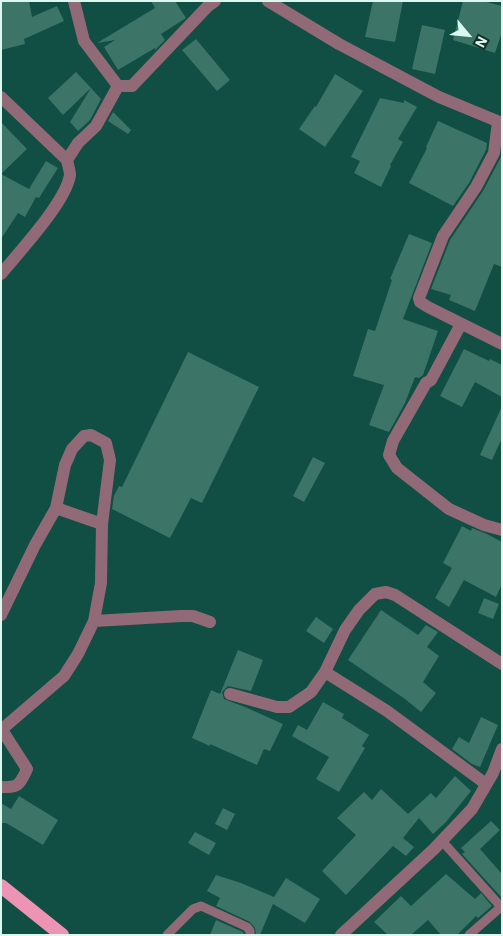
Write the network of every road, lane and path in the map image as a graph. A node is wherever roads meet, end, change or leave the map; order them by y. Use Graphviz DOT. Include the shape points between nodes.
graph roads {
  1 [pos="74,1"];
  2 [pos="214,1"];
  3 [pos="268,1"];
  4 [pos="118,86"];
  5 [pos="1,96"];
  6 [pos="500,123"];
  7 [pos="67,160"];
  8 [pos="1,274"];
  9 [pos="461,324"];
  10 [pos="502,344"];
  11 [pos="56,508"];
  12 [pos="102,524"];
  13 [pos="502,530"];
  14 [pos="1,615"];
  15 [pos="94,621"];
  16 [pos="210,622"];
  17 [pos="502,664"];
  18 [pos="325,672"];
  19 [pos="230,694"];
  20 [pos="1,730"];
  21 [pos="502,749"];
  22 [pos="486,784"];
  23 [pos="1,786"];
  24 [pos="442,841"];
  25 [pos="1,886"];
  26 [pos="501,907"];
  27 [pos="62,935"];
  28 [pos="167,935"];
  29 [pos="250,935"];
  30 [pos="341,935"];
  31 [pos="469,935"];
  1 -- 4 [label="street" via="84,42"];
  2 -- 4 [label="street" via="132,86"];
  3 -- 6 [label="street" via="339,44 439,97"];
  4 -- 7 [label="street" via="96,126 78,143"];
  5 -- 7 [label="street"];
  6 -- 9 [label="street" via="494,154 443,236 419,298 420,302"];
  7 -- 8 [label="street" via="70,174 65,191"];
  9 -- 10 [label="street"];
  9 -- 13 [label="street" via="393,441 389,455 397,468 449,509"];
  11 -- 12 [label="street"];
  11 -- 12 [label="street" via="65,465 72,449 84,436 92,435 106,443 110,460"];
  11 -- 14 [label="street"];
  12 -- 15 [label="street" via="101,583"];
  15 -- 16 [label="street" via="193,616"];
  15 -- 20 [label="street" via="64,676"];
  17 -- 18 [label="street" via="386,592 376,594 359,610 344,630"];
  18 -- 19 [label="street" via="311,692 289,707 277,707"];
  18 -- 22 [label="street" via="387,711"];
  20 -- 23 [label="street" via="27,769 18,785"];
  21 -- 22 [label="street"];
  22 -- 24 [label="street" via="472,809"];
  24 -- 26 [label="lane"];
  24 -- 30 [label="street"];
  25 -- 27 [label="highway"];
  26 -- 31 [label="lane"];
  28 -- 29 [label="lane" via="193,909 201,906 248,928"];
}
